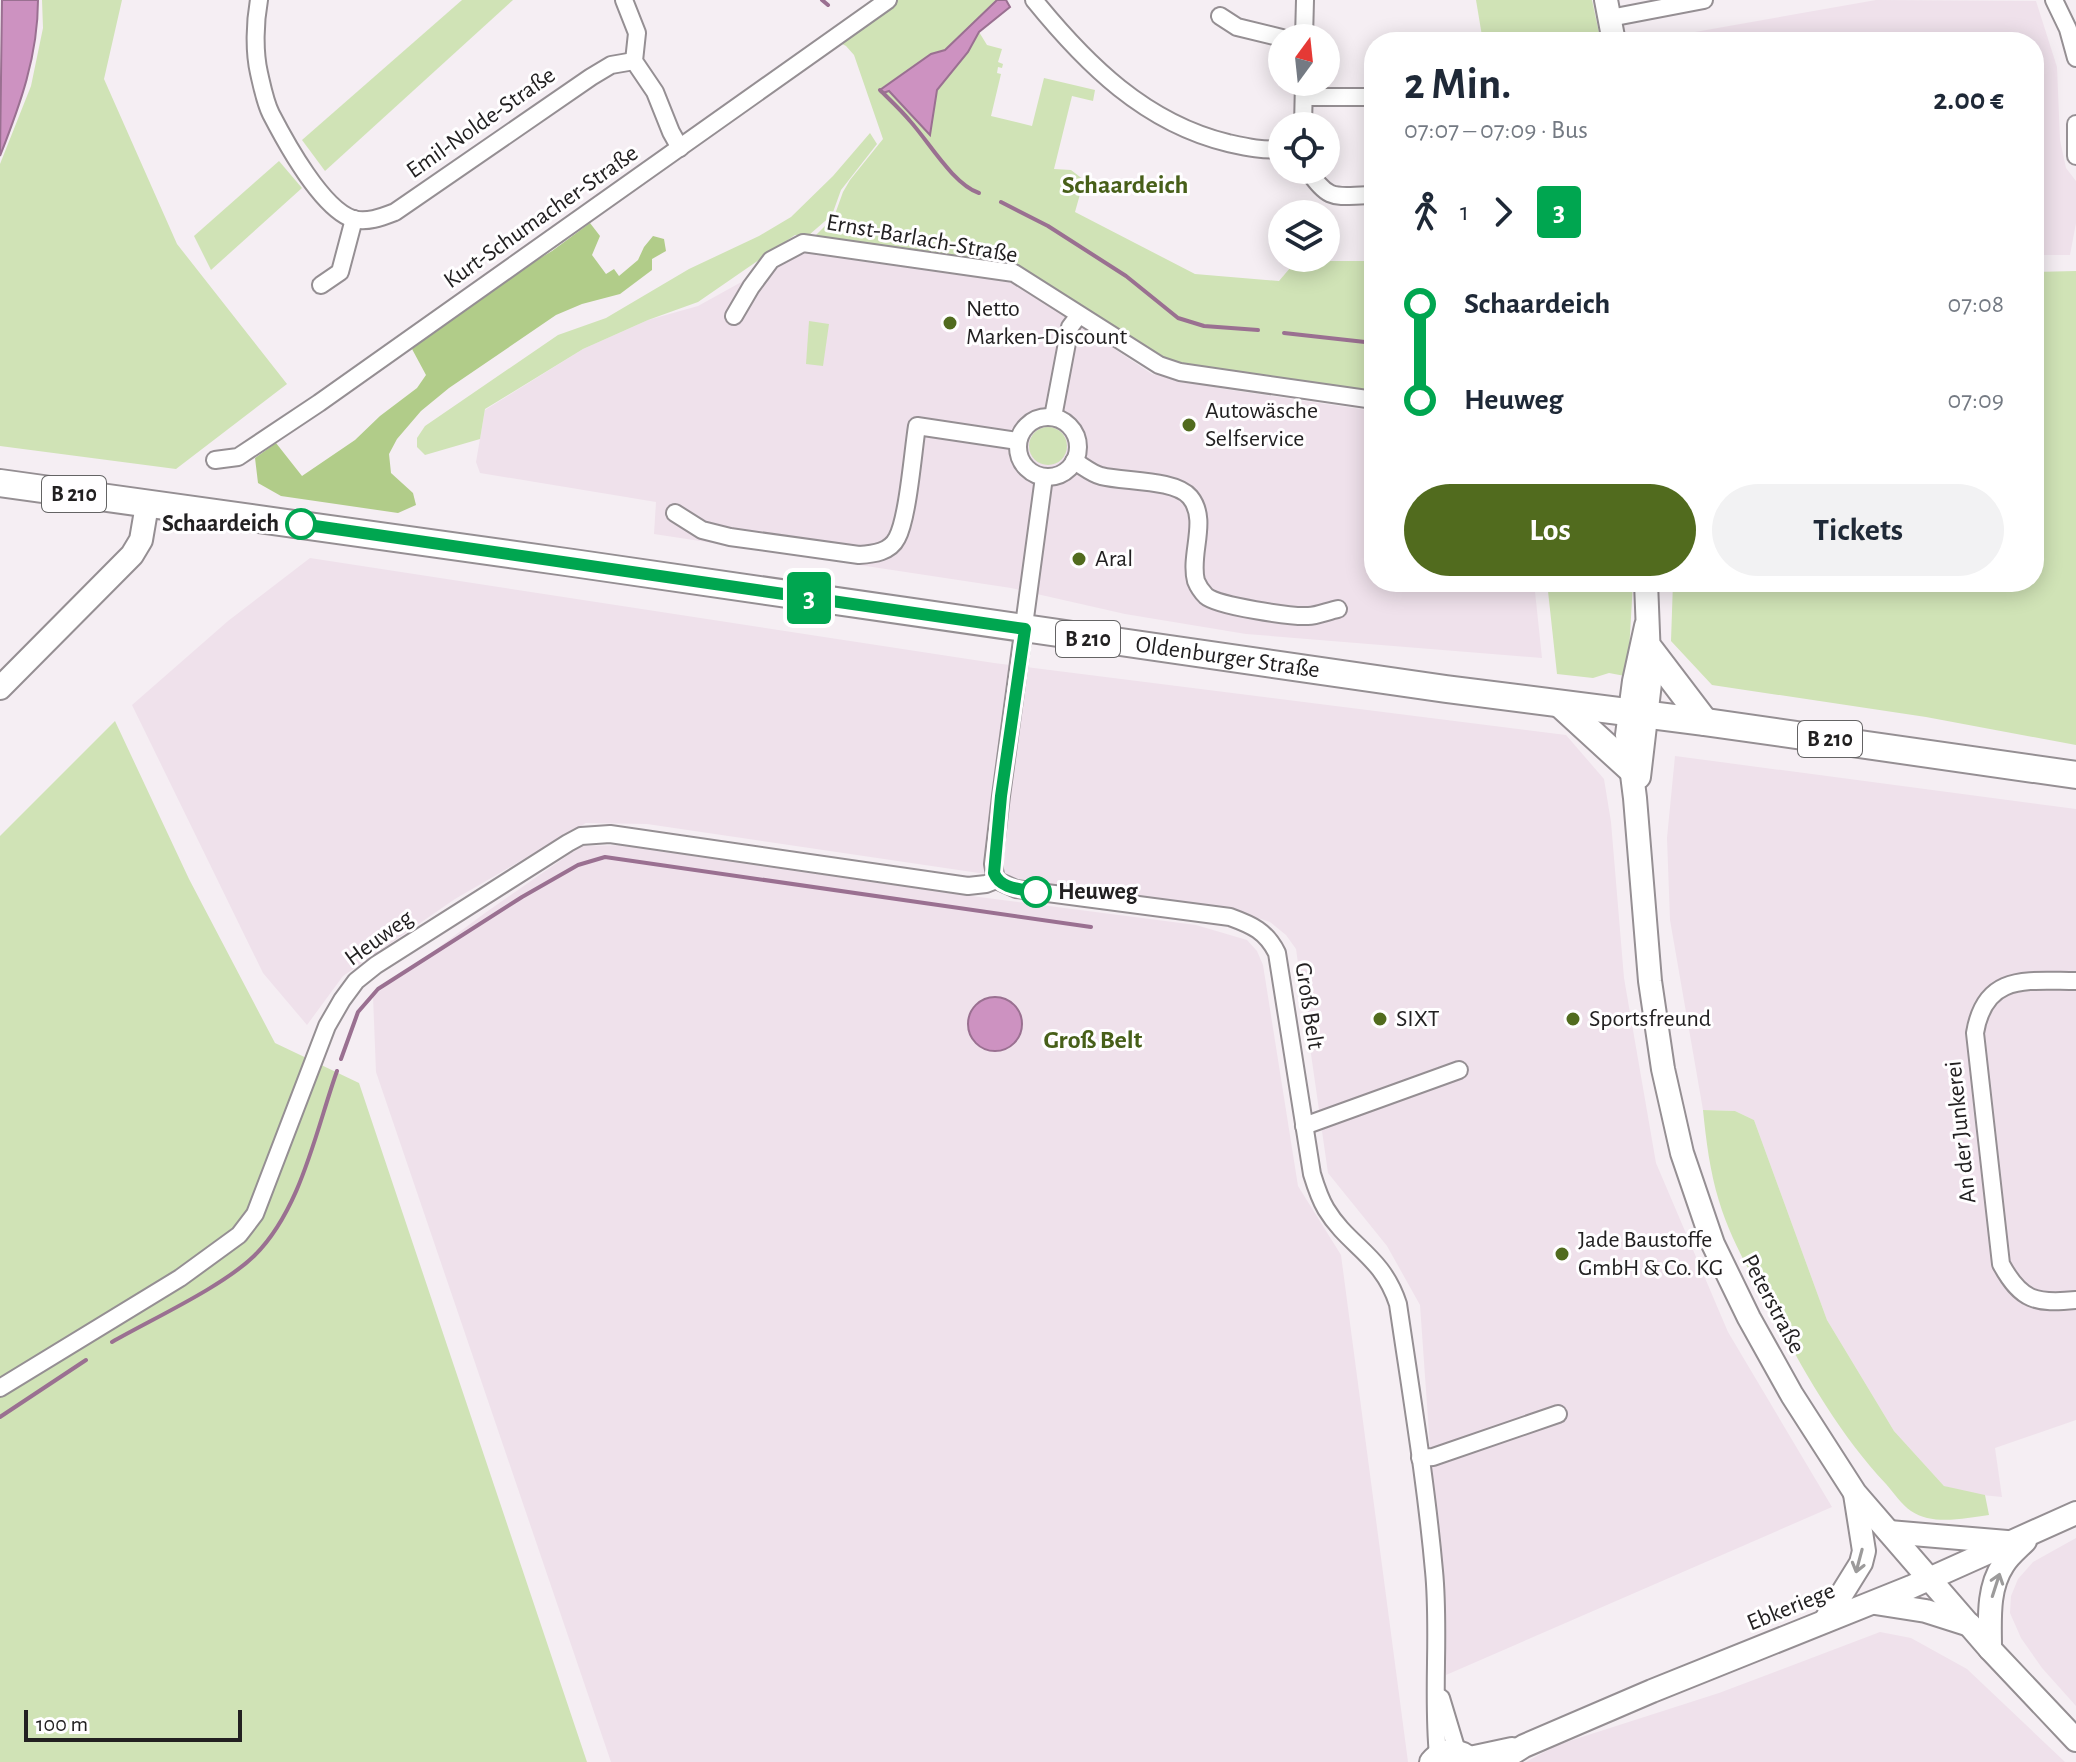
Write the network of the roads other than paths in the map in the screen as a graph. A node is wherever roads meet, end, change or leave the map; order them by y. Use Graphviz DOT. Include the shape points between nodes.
graph roads {
  1 [pos="259,0"];
  2 [pos="624,0"];
  3 [pos="888,0"];
  4 [pos="1034,0"];
  5 [pos="1305,0"];
  6 [pos="1704,0"];
  7 [pos="2054,0"];
  8 [pos="1608,9"];
  9 [pos="1220,16"];
  10 [pos="1304,24"];
  11 [pos="1612,32"];
  12 [pos="1268,35"];
  13 [pos="2076,58"];
  14 [pos="634,61"];
  15 [pos="1340,94"];
  16 [pos="1364,96"];
  17 [pos="2076,124"];
  18 [pos="680,148"];
  19 [pos="1268,149"];
  20 [pos="2076,156"];
  21 [pos="1317,184"];
  22 [pos="1364,195"];
  23 [pos="354,219"];
  24 [pos="321,285"];
  25 [pos="1079,315"];
  26 [pos="734,316"];
  27 [pos="1364,399"];
  28 [pos="1053,417"];
  29 [pos="1018,441"];
  30 [pos="215,460"];
  31 [pos="1074,461"];
  32 [pos="1044,477"];
  33 [pos="0,483"];
  34 [pos="147,505"];
  35 [pos="675,513"];
  36 [pos="1646,592"];
  37 [pos="1338,609"];
  38 [pos="1025,629"];
  39 [pos="1648,639"];
  40 [pos="0,688"];
  41 [pos="1560,704"];
  42 [pos="1637,713"];
  43 [pos="1705,722"];
  44 [pos="1630,768"];
  45 [pos="2076,775"];
  46 [pos="1635,798"];
  47 [pos="996,880"];
  48 [pos="2076,981"];
  49 [pos="1459,1070"];
  50 [pos="1304,1126"];
  51 [pos="2076,1300"];
  52 [pos="0,1388"];
  53 [pos="1558,1414"];
  54 [pos="1420,1458"];
  55 [pos="1855,1493"];
  56 [pos="2076,1513"];
  57 [pos="1889,1532"];
  58 [pos="2022,1538"];
  59 [pos="1929,1579"];
  60 [pos="1874,1602"];
  61 [pos="1825,1621"];
  62 [pos="1970,1625"];
  63 [pos="1990,1649"];
  64 [pos="2076,1740"];
  65 [pos="1524,1746"];
  66 [pos="1454,1757"];
  67 [pos="1498,1762"];
  1 -- 23 [label="street" via="258,70 270,112 319,191"];
  2 -- 14 [label="street" via="637,33"];
  3 -- 18 [label="street, Kurt-Schumacher-Straße"];
  4 -- 19 [label="street" via="1114,86 1139,105 1205,136"];
  5 -- 10 [label="street"];
  6 -- 8 [label="street"];
  7 -- 13 [label="street"];
  8 -- 11 [label="main road"];
  9 -- 12 [label="street" via="1237,27"];
  14 -- 18 [label="street" via="655,92"];
  14 -- 23 [label="street, Emil-Nolde-Straße" via="611,65 591,77 395,212"];
  15 -- 16 [label="street"];
  17 -- 20 [label="street"];
  18 -- 30 [label="street, Kurt-Schumacher-Straße" via="238,457"];
  21 -- 22 [label="street" via="1331,195"];
  23 -- 24 [label="street" via="340,272"];
  25 -- 26 [label="street, Ernst-Barlach-Straße" via="1014,273 803,243 771,260"];
  25 -- 27 [label="street, Ernst-Barlach-Straße" via="1159,365 1180,372"];
  25 -- 28 [label="street" via="1070,327"];
  28 -- 29 [label="street" via="1026,425"];
  28 -- 31 [label="street" via="1075,434"];
  29 -- 32 [label="street" via="1021,461"];
  29 -- 35 [label="street" via="917,426 900,531 876,554 730,537 702,530"];
  31 -- 32 [label="street" via="1062,474"];
  31 -- 37 [label="street" via="1098,476 1161,485 1191,498 1198,532 1193,564 1197,584 1207,597 1224,605 1307,616"];
  32 -- 38 [label="street"];
  33 -- 34 [label="main road, Oldenburger Straße / B 210"];
  34 -- 38 [label="main road, Oldenburger Straße / B 210"];
  34 -- 40 [label="main road" via="141,540 132,555"];
  36 -- 39 [label="main road"];
  38 -- 41 [label="main road, Oldenburger Straße / B 210"];
  38 -- 47 [label="street" via="993,864"];
  39 -- 42 [label="main road"];
  39 -- 43 [label="main road"];
  41 -- 42 [label="main road, Oldenburger Straße / B 210"];
  41 -- 44 [label="main road"];
  42 -- 43 [label="main road, Oldenburger Straße / B 210"];
  42 -- 44 [label="main road, Peterstraße" via="1627,735"];
  42 -- 46 [label="main road, Peterstraße"];
  43 -- 45 [label="main road, Oldenburger Straße / B 210"];
  44 -- 46 [label="main road, Peterstraße"];
  46 -- 55 [label="main road, Peterstraße" via="1650,981 1682,1153 1713,1244 1749,1318"];
  47 -- 50 [label="street, Groß Belt" via="1016,889 1230,917 1267,935 1277,953"];
  47 -- 52 [label="street, Heuweg" via="968,886 610,834 581,836 356,981 327,1026 255,1214 239,1235 180,1278"];
  48 -- 51 [label="street, An der Junkerei" via="2004,985 1978,1012 1975,1033 2001,1264 2017,1290 2032,1299"];
  49 -- 50 [label="street"];
  50 -- 54 [label="street, Groß Belt" via="1312,1174 1328,1212 1384,1271 1393,1289"];
  53 -- 54 [label="street"];
  54 -- 66 [label="street, Groß Belt" via="1434,1574 1437,1685"];
  55 -- 57 [label="main road, Peterstraße"];
  55 -- 61 [label="main road, one-way" via="1864,1551"];
  56 -- 58 [label="main road, Ebkeriege"];
  57 -- 58 [label="main road"];
  57 -- 59 [label="main road, Peterstraße"];
  58 -- 59 [label="main road, Ebkeriege"];
  63 -- 58 [label="main road, one-way" via="1995,1584"];
  59 -- 60 [label="main road, Ebkeriege"];
  59 -- 62 [label="main road, Peterstraße"];
  60 -- 61 [label="main road, Ebkeriege"];
  60 -- 62 [label="main road"];
  61 -- 65 [label="main road, Ebkeriege"];
  62 -- 63 [label="main road, Peterstraße"];
  63 -- 64 [label="main road, Peterstraße"];
  65 -- 66 [label="main road, Ebkeriege"];
  65 -- 67 [label="main road, Ebkeriege"];
}
